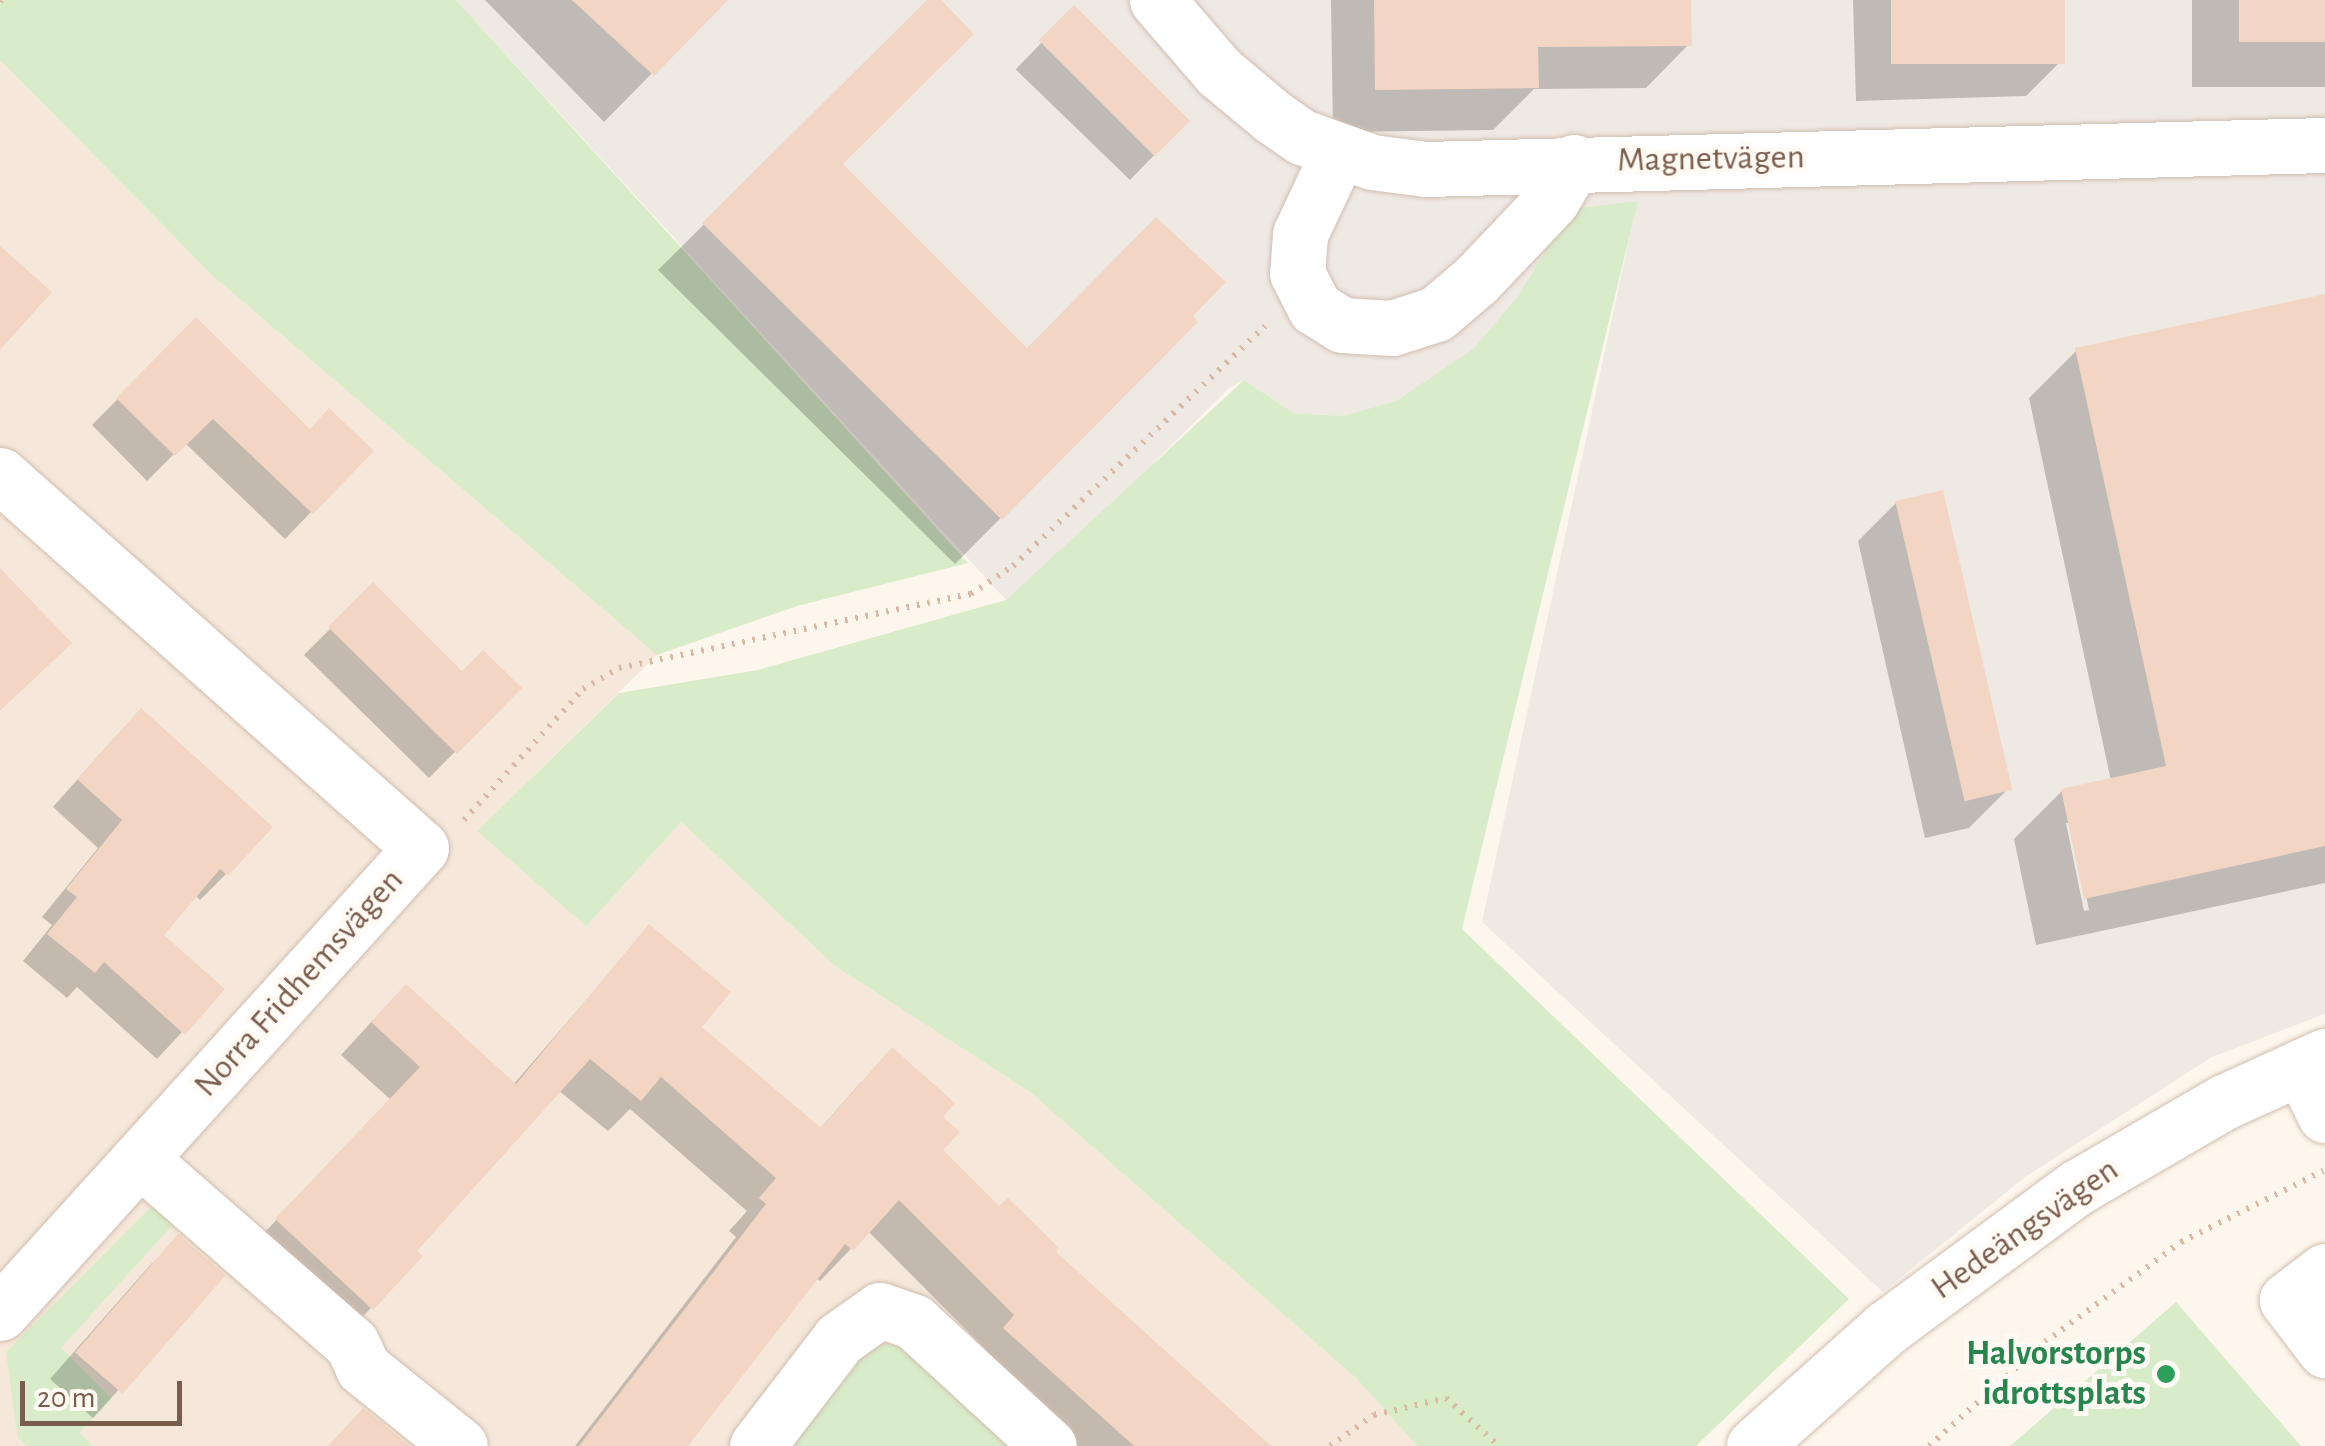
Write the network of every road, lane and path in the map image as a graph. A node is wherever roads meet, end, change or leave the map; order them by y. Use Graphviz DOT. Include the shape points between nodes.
graph roads {
  1 [pos="1158,0"];
  2 [pos="2325,145"];
  3 [pos="1338,152"];
  4 [pos="1574,162"];
  5 [pos="1305,290"];
  6 [pos="0,474"];
  7 [pos="422,848"];
  8 [pos="2313,1061"];
  9 [pos="2325,1115"];
  10 [pos="140,1159"];
  11 [pos="2325,1170"];
  12 [pos="2325,1271"];
  13 [pos="0,1313"];
  14 [pos="2325,1350"];
  15 [pos="460,1446"];
  16 [pos="757,1446"];
  17 [pos="1049,1446"];
  18 [pos="1330,1446"];
  19 [pos="1499,1446"];
  20 [pos="1754,1446"];
  21 [pos="1929,1446"];
  1 -- 3 [label="street, Magnetvägen" via="1232,84 1302,137"];
  2 -- 4 [label="street, Magnetvägen"];
  3 -- 4 [label="street, Magnetvägen" via="1426,169"];
  3 -- 5 [label="street" via="1300,234 1297,273"];
  4 -- 5 [label="street" via="1552,200 1436,314 1392,328 1342,325 1315,308"];
  5 -- 7 [label="path" via="1013,566 972,594 618,668 583,689 456,829"];
  6 -- 7 [label="street, Norra Fridhemsvägen"];
  7 -- 10 [label="street, Norra Fridhemsvägen"];
  8 -- 9 [label="street"];
  8 -- 20 [label="street, Hedeängsvägen" via="2224,1102 2076,1188 1886,1328"];
  10 -- 13 [label="street, Norra Fridhemsvägen"];
  10 -- 15 [label="street" via="352,1344 362,1368"];
  11 -- 21 [label="path" via="2181,1242 2045,1342"];
  12 -- 14 [label="street" via="2287,1300"];
  16 -- 17 [label="street" via="839,1339 880,1310 914,1322"];
  18 -- 19 [label="path" via="1374,1415 1446,1398"];
}
